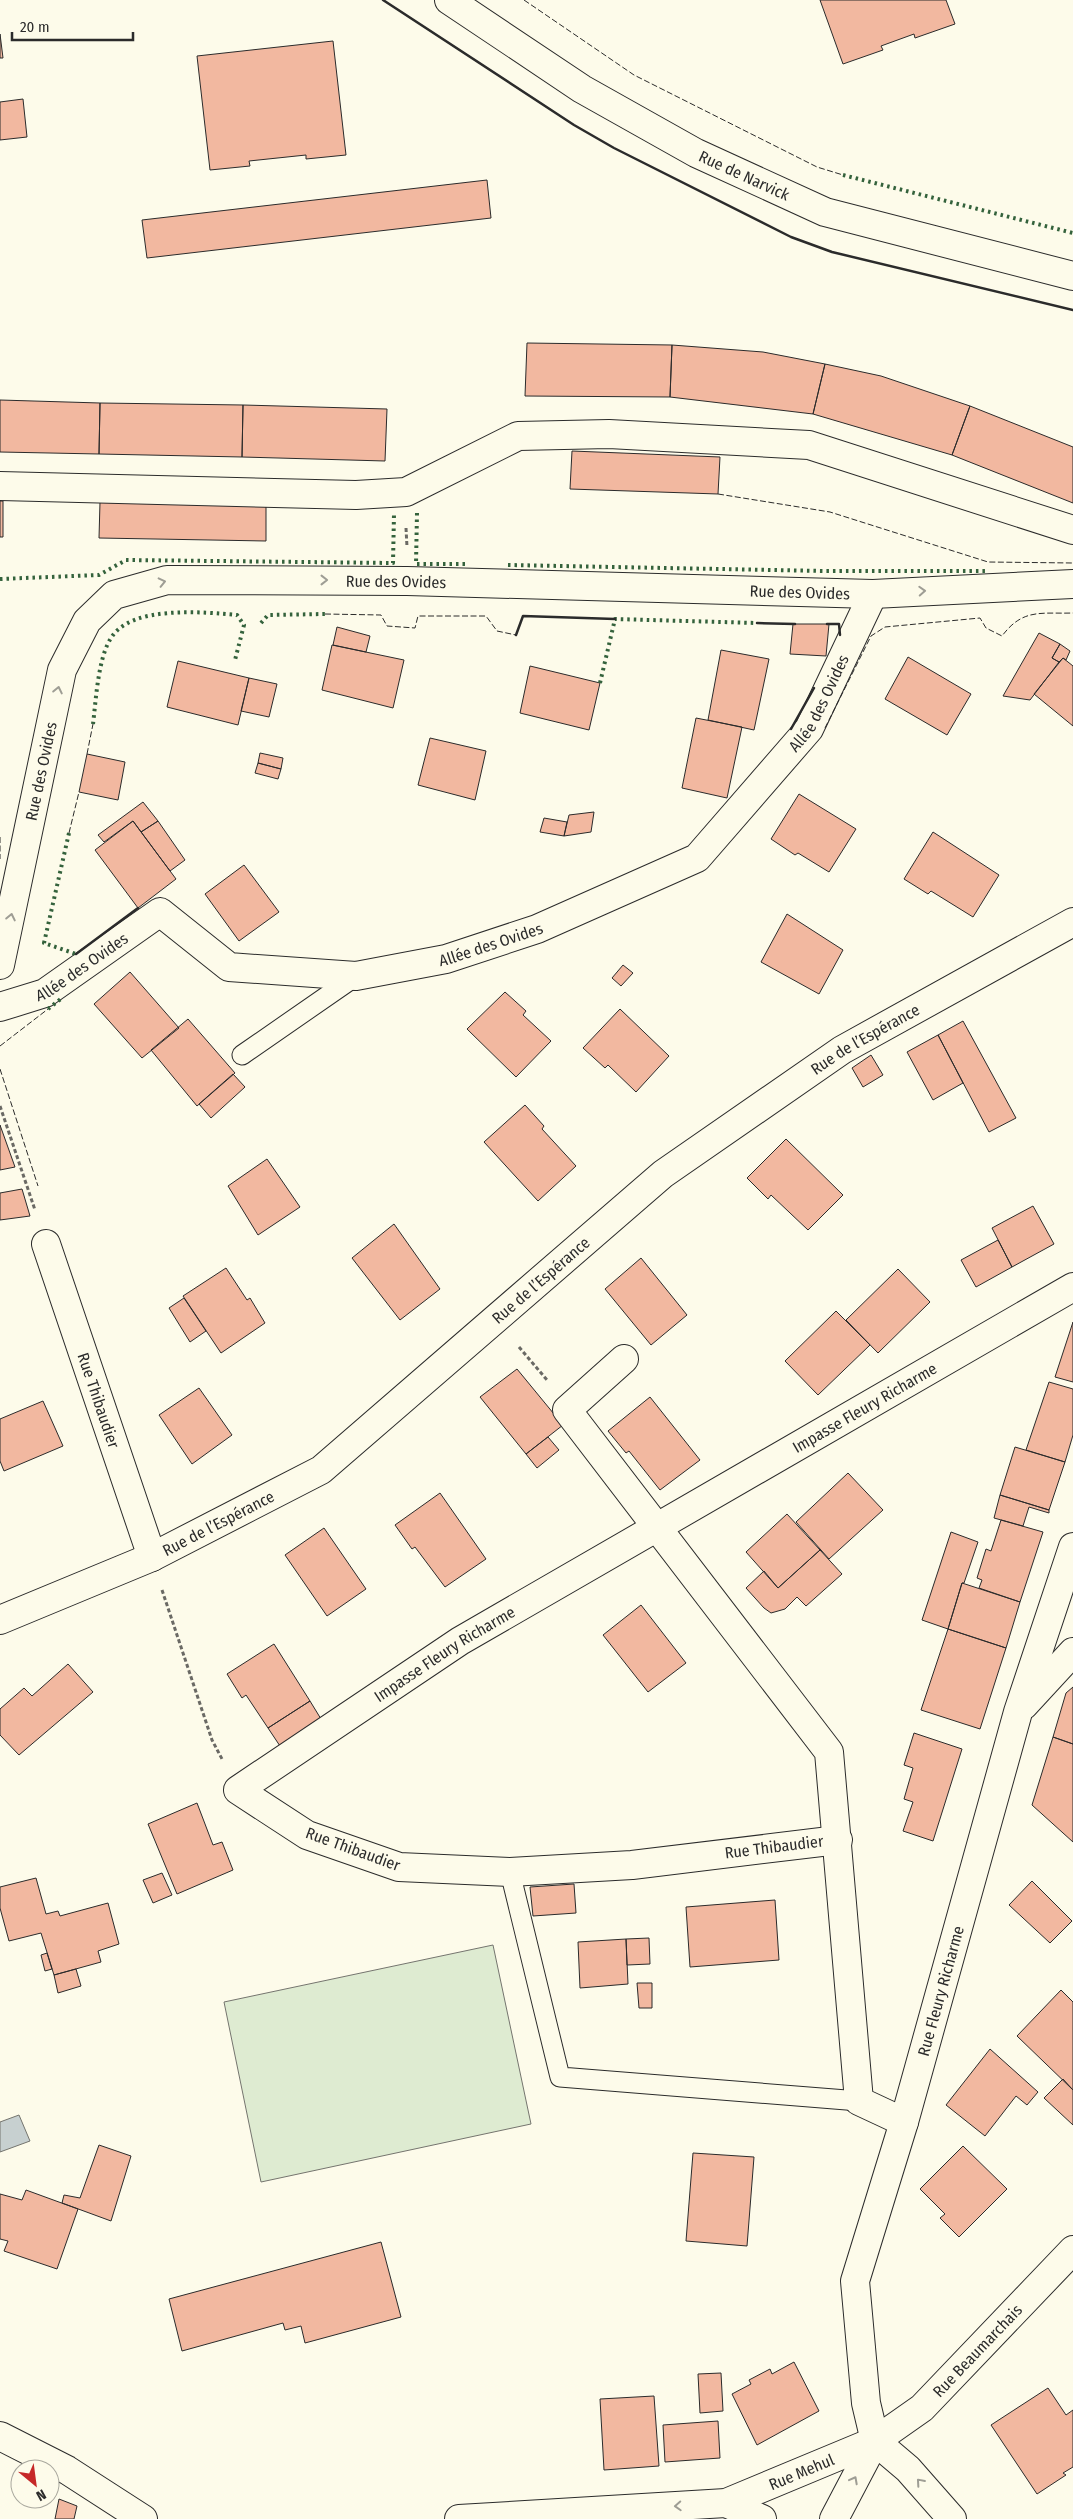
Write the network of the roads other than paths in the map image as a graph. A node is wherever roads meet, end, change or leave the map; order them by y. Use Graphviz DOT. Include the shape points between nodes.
graph roads {
  1 [pos="448,0"];
  2 [pos="1073,276"];
  3 [pos="0,486"];
  4 [pos="1073,530"];
  5 [pos="1073,584"];
  6 [pos="873,594"];
  7 [pos="1073,922"];
  8 [pos="0,965"];
  9 [pos="356,976"];
  10 [pos="0,1007"];
  11 [pos="242,1055"];
  12 [pos="46,1244"];
  13 [pos="1073,1287"];
  14 [pos="624,1359"];
  15 [pos="657,1527"];
  16 [pos="1073,1547"];
  17 [pos="152,1557"];
  18 [pos="0,1620"];
  19 [pos="1073,1652"];
  20 [pos="1018,1712"];
  21 [pos="238,1790"];
  22 [pos="838,1840"];
  23 [pos="510,1872"];
  24 [pos="859,2101"];
  25 [pos="904,2122"];
  26 [pos="1073,2250"];
  27 [pos="0,2436"];
  28 [pos="875,2441"];
  29 [pos="726,2503"];
  30 [pos="143,2519"];
  31 [pos="459,2519"];
  32 [pos="762,2519"];
  33 [pos="834,2519"];
  34 [pos="952,2519"];
  1 -- 2 [label="street, Rue de Narvick" via="582,89 688,149 825,212"];
  3 -- 4 [label="street" via="356,495 406,492 518,436 610,434 809,445"];
  6 -- 5 [label="street, Rue des Ovides, one-way"];
  8 -- 6 [label="street, Rue des Ovides, one-way" via="62,670 87,620 114,595 168,580 407,581"];
  6 -- 9 [label="street, Allée des Ovides" via="809,729 697,858 537,930 446,959"];
  7 -- 17 [label="street, Rue de l’Espérance" via="834,1056 663,1174 321,1470"];
  9 -- 10 [label="street, Allée des Ovides" via="229,967 160,912 45,994"];
  9 -- 11 [label="lane"];
  12 -- 17 [label="street, Rue Thibaudier"];
  13 -- 15 [label="street, Impasse Fleury Richarme"];
  14 -- 15 [label="street" via="567,1410"];
  15 -- 21 [label="street, Impasse Fleury Richarme" via="460,1641"];
  15 -- 22 [label="street" via="828,1752"];
  16 -- 20 [label="street, Rue Fleury Richarme"];
  17 -- 18 [label="street, Rue de l’Espérance"];
  19 -- 20 [label="street"];
  20 -- 25 [label="street, Rue Fleury Richarme"];
  21 -- 23 [label="street, Rue Thibaudier" via="307,1835 399,1867"];
  22 -- 23 [label="street, Rue Thibaudier" via="632,1865"];
  22 -- 24 [label="street, Rue Thibaudier"];
  23 -- 24 [label="lane" via="560,2077"];
  24 -- 25 [label="street"];
  25 -- 28 [label="street, Rue Fleury Richarme" via="855,2281 866,2403"];
  26 -- 28 [label="street, Rue Beaumarchais" via="922,2408"];
  27 -- 30 [label="street" via="67,2470"];
  28 -- 29 [label="street, Rue Mehul"];
  33 -- 28 [label="street, one-way"];
  34 -- 28 [label="street, one-way" via="908,2469"];
  29 -- 31 [label="street, Rue Mehul, one-way"];
  29 -- 32 [label="street, Rue Mehul"];
}
